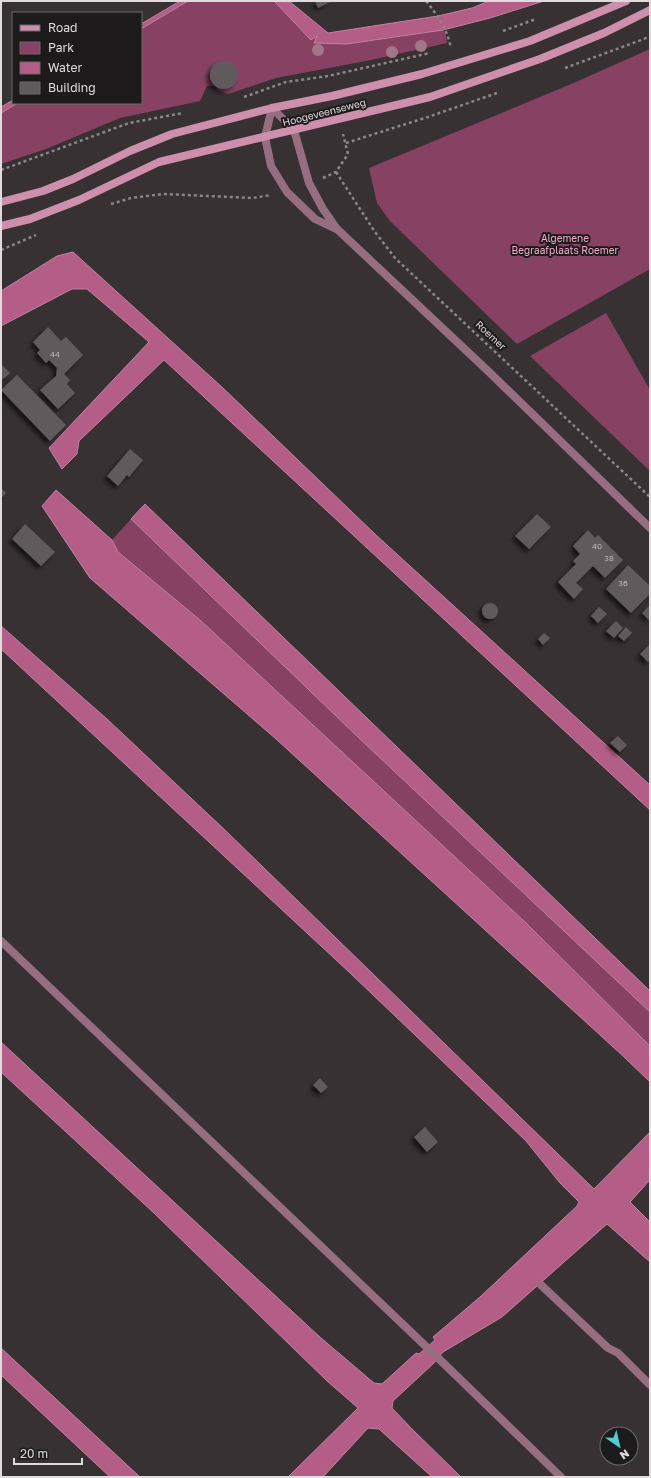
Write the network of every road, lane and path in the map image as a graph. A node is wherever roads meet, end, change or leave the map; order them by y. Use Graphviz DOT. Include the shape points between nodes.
graph roads {
  1 [pos="426,1"];
  2 [pos="626,1"];
  3 [pos="650,10"];
  4 [pos="540,18"];
  5 [pos="496,33"];
  6 [pos="444,50"];
  7 [pos="436,52"];
  8 [pos="244,97"];
  9 [pos="272,108"];
  10 [pos="185,113"];
  11 [pos="294,130"];
  12 [pos="265,137"];
  13 [pos="346,143"];
  14 [pos="1,170"];
  15 [pos="336,172"];
  16 [pos="309,183"];
  17 [pos="287,192"];
  18 [pos="131,198"];
  19 [pos="1,202"];
  20 [pos="1,226"];
  21 [pos="337,229"];
  22 [pos="650,497"];
  23 [pos="650,528"];
  24 [pos="1,941"];
  25 [pos="541,1285"];
  26 [pos="650,1385"];
  27 [pos="560,1477"];
  1 -- 6 [label="path" via="448,34 451,49"];
  2 -- 9 [label="main road, Hoogeveenseweg" via="530,41 422,74"];
  3 -- 11 [label="main road, Hoogeveenseweg" via="540,59 430,97"];
  4 -- 5 [label="path"];
  7 -- 8 [label="path" via="328,76 286,82"];
  9 -- 11 [label="street"];
  9 -- 12 [label="street"];
  9 -- 19 [label="main road, Hoogeveenseweg" via="172,134 43,191"];
  10 -- 14 [label="path" via="129,123"];
  11 -- 12 [label="main road, Hoogeveenseweg"];
  11 -- 16 [label="street"];
  12 -- 17 [label="street" via="271,166"];
  12 -- 20 [label="main road, Hoogeveenseweg" via="160,162 78,200 30,219"];
  13 -- 15 [label="path" via="348,154"];
  15 -- 16 [label="path"];
  15 -- 22 [label="path, Roemer" via="395,258"];
  16 -- 21 [label="street"];
  17 -- 18 [label="path" via="253,198 163,194"];
  17 -- 21 [label="street" via="315,219"];
  21 -- 23 [label="street"];
  24 -- 27 [label="street"];
  25 -- 26 [label="street"];
}
